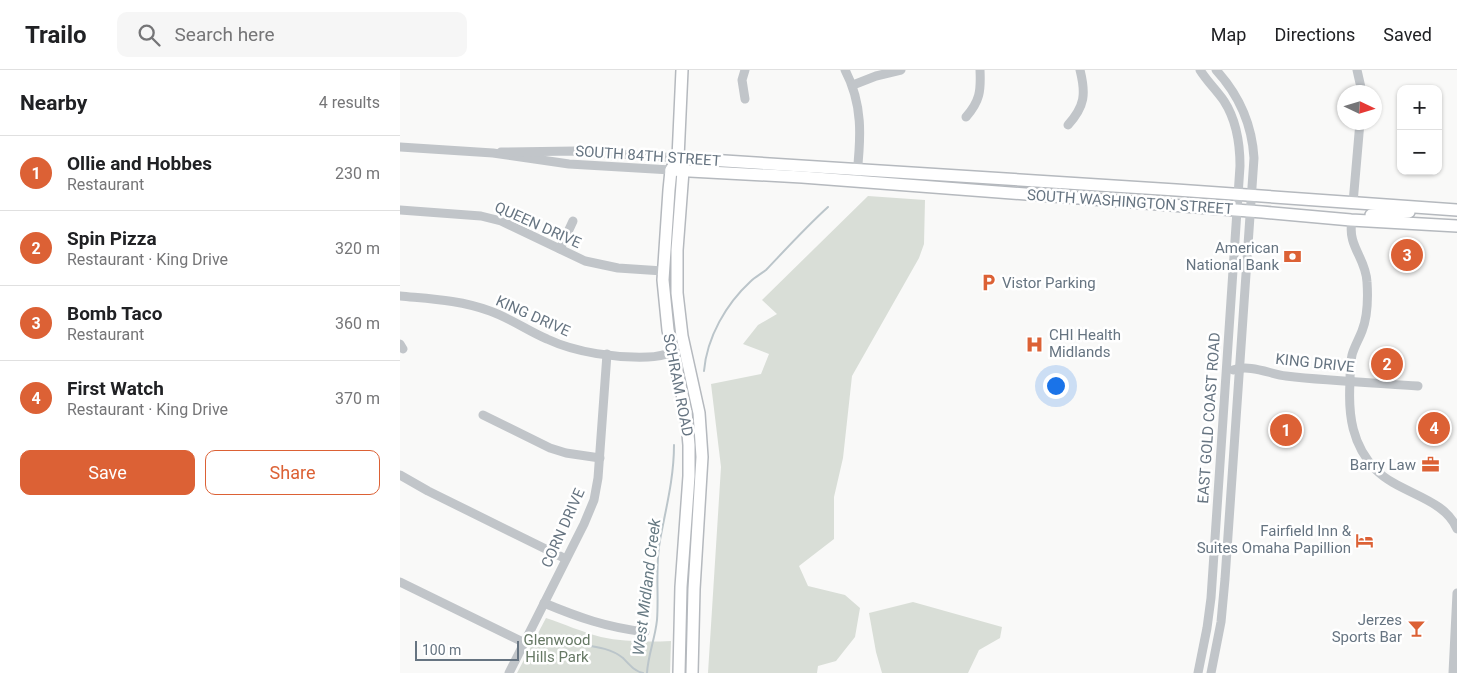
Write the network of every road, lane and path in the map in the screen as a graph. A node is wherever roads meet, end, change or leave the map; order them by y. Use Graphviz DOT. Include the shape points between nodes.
graph roads {
  1 [pos="682,70"];
  2 [pos="745,70"];
  3 [pos="844,70"];
  4 [pos="901,70"];
  5 [pos="980,70"];
  6 [pos="1080,70"];
  7 [pos="1200,70"];
  8 [pos="1216,70"];
  9 [pos="1357,70"];
  10 [pos="853,85"];
  11 [pos="1360,85"];
  12 [pos="745,99"];
  13 [pos="966,117"];
  14 [pos="1068,125"];
  15 [pos="1359,130"];
  16 [pos="400,147"];
  17 [pos="493,153"];
  18 [pos="678,158"];
  19 [pos="677,170"];
  20 [pos="802,172"];
  21 [pos="857,176"];
  22 [pos="1238,194"];
  23 [pos="1251,196"];
  24 [pos="1353,203"];
  25 [pos="1431,209"];
  26 [pos="400,210"];
  27 [pos="1237,210"];
  28 [pos="1457,210"];
  29 [pos="1250,211"];
  30 [pos="1286,214"];
  31 [pos="1352,220"];
  32 [pos="573,221"];
  33 [pos="1457,226"];
  34 [pos="560,249"];
  35 [pos="663,271"];
  36 [pos="400,296"];
  37 [pos="685,349"];
  38 [pos="672,352"];
  39 [pos="607,354"];
  40 [pos="1226,362"];
  41 [pos="1239,368"];
  42 [pos="1226,372"];
  43 [pos="1350,381"];
  44 [pos="1418,386"];
  45 [pos="483,415"];
  46 [pos="600,458"];
  47 [pos="400,475"];
  48 [pos="1457,529"];
  49 [pos="566,559"];
  50 [pos="1212,578"];
  51 [pos="1225,579"];
  52 [pos="400,582"];
  53 [pos="1457,593"];
  54 [pos="544,603"];
  55 [pos="645,632"];
  56 [pos="525,643"];
  57 [pos="509,673"];
  58 [pos="679,673"];
  59 [pos="692,673"];
  60 [pos="1198,673"];
  61 [pos="1211,673"];
  62 [pos="1453,673"];
  1 -- 18 [label="main road, SCHRAM ROAD"];
  2 -- 12 [label="street" via="742,80"];
  3 -- 10 [label="street"];
  4 -- 10 [label="street"];
  5 -- 13 [label="street" via="980,92"];
  6 -- 14 [label="street" via="1083,100 1079,113"];
  7 -- 22 [label="street, EAST GOLD COAST ROAD" via="1224,101 1237,131 1240,153"];
  8 -- 23 [label="street, EAST GOLD COAST ROAD" via="1238,99 1250,127 1254,158"];
  9 -- 11 [label="street"];
  10 -- 21 [label="street" via="860,117"];
  15 -- 24 [label="street"];
  16 -- 17 [label="street, SOUTH 84TH STREET"];
  17 -- 18 [label="street, SOUTH 84TH STREET" via="575,151"];
  17 -- 19 [label="street, SOUTH 84TH STREET" via="569,164"];
  18 -- 19 [label="main road, SCHRAM ROAD"];
  18 -- 20 [label="main road, SOUTH 84TH STREET"];
  19 -- 20 [label="main road, SOUTH 84TH STREET"];
  19 -- 35 [label="main road, SCHRAM ROAD"];
  19 -- 37 [label="main road, SCHRAM ROAD" via="676,273"];
  20 -- 21 [label="main road, SOUTH WASHINGTON STREET"];
  21 -- 22 [label="main road, SOUTH WASHINGTON STREET"];
  21 -- 27 [label="main road, SOUTH WASHINGTON STREET"];
  22 -- 23 [label="main road, SOUTH WASHINGTON STREET"];
  22 -- 27 [label="street, EAST GOLD COAST ROAD"];
  23 -- 24 [label="main road, SOUTH WASHINGTON STREET"];
  23 -- 29 [label="street, EAST GOLD COAST ROAD"];
  24 -- 25 [label="main road, SOUTH WASHINGTON STREET"];
  24 -- 30 [label="main road" via="1348,211 1342,213 1293,210"];
  25 -- 28 [label="main road, SOUTH WASHINGTON STREET"];
  25 -- 31 [label="main road" via="1359,214"];
  26 -- 34 [label="street, QUEEN DRIVE" via="481,216 501,221"];
  27 -- 29 [label="main road, SOUTH WASHINGTON STREET"];
  27 -- 40 [label="street, EAST GOLD COAST ROAD"];
  29 -- 30 [label="main road, SOUTH WASHINGTON STREET"];
  29 -- 41 [label="street, EAST GOLD COAST ROAD"];
  30 -- 31 [label="main road, SOUTH WASHINGTON STREET"];
  31 -- 33 [label="main road, SOUTH WASHINGTON STREET"];
  31 -- 43 [label="street" via="1353,244 1368,283 1365,322 1352,356"];
  32 -- 34 [label="street"];
  34 -- 35 [label="street, QUEEN DRIVE" via="602,266"];
  35 -- 38 [label="main road, SCHRAM ROAD" via="665,312"];
  36 -- 39 [label="street, KING DRIVE" via="472,305 556,343"];
  37 -- 38 [label="street, KING DRIVE"];
  37 -- 59 [label="main road, SCHRAM ROAD" via="699,413 702,457"];
  38 -- 39 [label="street, KING DRIVE" via="648,358"];
  38 -- 58 [label="main road, SCHRAM ROAD" via="686,412 689,445"];
  39 -- 46 [label="street, CORN DRIVE"];
  40 -- 41 [label="street, KING DRIVE"];
  40 -- 42 [label="street, EAST GOLD COAST ROAD"];
  41 -- 42 [label="street, KING DRIVE"];
  41 -- 43 [label="street, KING DRIVE"];
  41 -- 51 [label="street, EAST GOLD COAST ROAD"];
  42 -- 50 [label="street, EAST GOLD COAST ROAD"];
  43 -- 44 [label="street, KING DRIVE"];
  43 -- 48 [label="street" via="1352,429 1375,469 1388,480 1442,509"];
  45 -- 46 [label="street" via="550,448"];
  46 -- 49 [label="street, CORN DRIVE" via="594,500"];
  47 -- 49 [label="street"];
  49 -- 54 [label="street, CORN DRIVE"];
  50 -- 51 [label="street"];
  50 -- 60 [label="street, EAST GOLD COAST ROAD"];
  51 -- 61 [label="street, EAST GOLD COAST ROAD"];
  52 -- 56 [label="street"];
  53 -- 62 [label="street"];
  54 -- 55 [label="street" via="602,625"];
  54 -- 56 [label="street, CORN DRIVE"];
  56 -- 57 [label="street, CORN DRIVE"];
}
